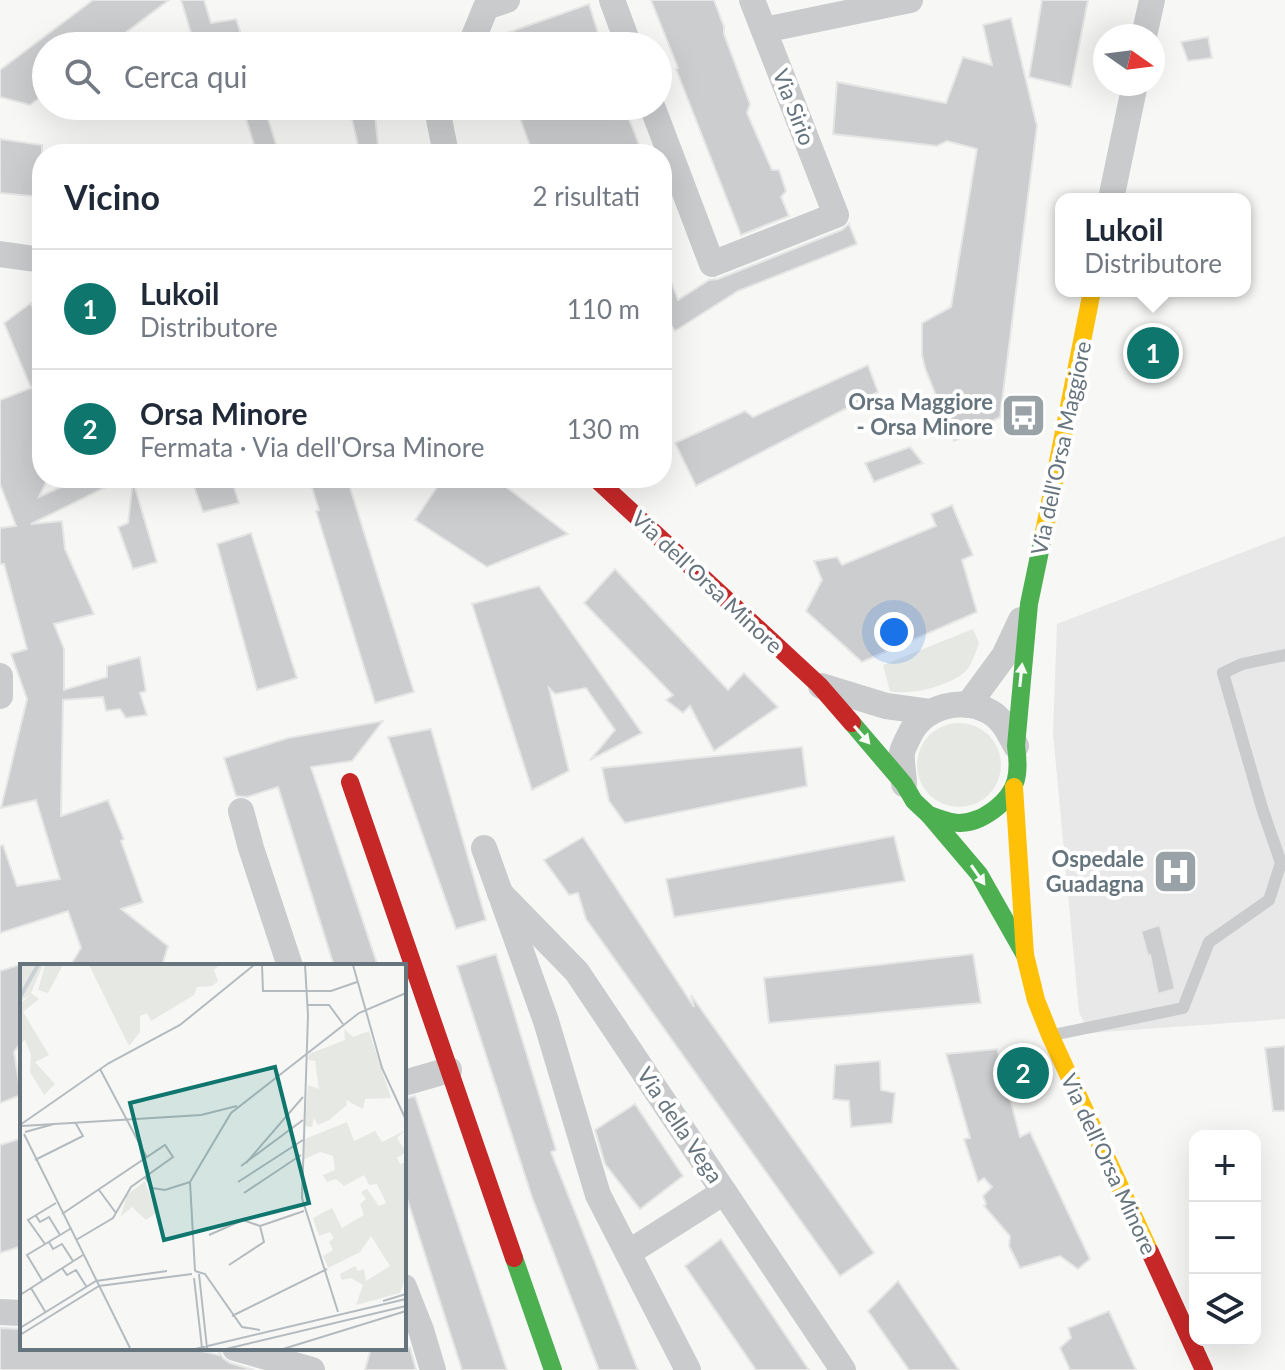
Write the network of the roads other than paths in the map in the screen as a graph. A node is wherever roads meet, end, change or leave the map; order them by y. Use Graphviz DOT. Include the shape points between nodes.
graph roads {
  1 [pos="507,0"];
  2 [pos="612,0"];
  3 [pos="752,0"];
  4 [pos="910,0"];
  5 [pos="1152,0"];
  6 [pos="1147,24"];
  7 [pos="764,30"];
  8 [pos="476,32"];
  9 [pos="624,32"];
  10 [pos="1132,96"];
  11 [pos="439,120"];
  12 [pos="657,120"];
  13 [pos="444,144"];
  14 [pos="666,144"];
  15 [pos="672,159"];
  16 [pos="1112,193"];
  17 [pos="0,254"];
  18 [pos="32,259"];
  19 [pos="1091,297"];
  20 [pos="606,488"];
  21 [pos="1029,604"];
  22 [pos="1285,655"];
  23 [pos="0,676"];
  24 [pos="819,685"];
  25 [pos="0,696"];
  26 [pos="968,705"];
  27 [pos="930,712"];
  28 [pos="1016,746"];
  29 [pos="350,782"];
  30 [pos="904,784"];
  31 [pos="1014,787"];
  32 [pos="241,811"];
  33 [pos="929,815"];
  34 [pos="484,848"];
  35 [pos="500,893"];
  36 [pos="1025,955"];
  37 [pos="289,964"];
  38 [pos="1050,1035"];
  39 [pos="449,1070"];
  40 [pos="406,1082"];
  41 [pos="724,1192"];
  42 [pos="628,1253"];
  43 [pos="406,1292"];
  44 [pos="0,1312"];
  45 [pos="20,1313"];
  46 [pos="242,1350"];
  47 [pos="312,1370"];
  48 [pos="433,1370"];
  49 [pos="553,1370"];
  50 [pos="688,1370"];
  51 [pos="843,1370"];
  52 [pos="1204,1370"];
  1 -- 8 [label="street" via="486,7"];
  2 -- 9 [label="street"];
  3 -- 7 [label="street, Via Sirio"];
  4 -- 7 [label="street"];
  5 -- 6 [label="street"];
  7 -- 15 [label="street, Via Sirio" via="836,215 712,264"];
  10 -- 16 [label="street"];
  11 -- 13 [label="street"];
  12 -- 14 [label="street, Via Sirio"];
  17 -- 18 [label="street"];
  19 -- 21 [label="street, Via dell'Orsa Maggiore"];
  20 -- 24 [label="street, Via dell'Orsa Minore"];
  21 -- 26 [label="street" via="1004,656"];
  28 -- 21 [label="street, Via dell'Orsa Maggiore, one-way"];
  22 -- 38 [label="lane" via="1223,673 1281,863 1269,900 1209,942 1183,1008"];
  23 -- 25 [label="street"];
  24 -- 27 [label="street" via="886,706"];
  24 -- 30 [label="street, Via dell'Orsa Minore, one-way"];
  26 -- 27 [label="street"];
  26 -- 28 [label="street" via="1004,723"];
  27 -- 30 [label="street" via="913,727 902,751"];
  28 -- 31 [label="street" via="1019,767"];
  29 -- 39 [label="street"];
  30 -- 33 [label="street"];
  31 -- 33 [label="street" via="1008,799 982,819 958,823"];
  31 -- 36 [label="street"];
  32 -- 37 [label="street"];
  33 -- 36 [label="street, one-way" via="979,874"];
  34 -- 35 [label="street"];
  35 -- 41 [label="street, Via della Vega" via="577,972"];
  35 -- 42 [label="street" via="546,1021 598,1195"];
  36 -- 38 [label="street, Via dell'Orsa Minore"];
  38 -- 52 [label="street, Via dell'Orsa Minore"];
  39 -- 40 [label="street"];
  39 -- 49 [label="street"];
  41 -- 42 [label="street"];
  41 -- 51 [label="street, Via della Vega"];
  42 -- 50 [label="street"];
  43 -- 48 [label="street"];
  44 -- 45 [label="street"];
  46 -- 47 [label="street"];
}
